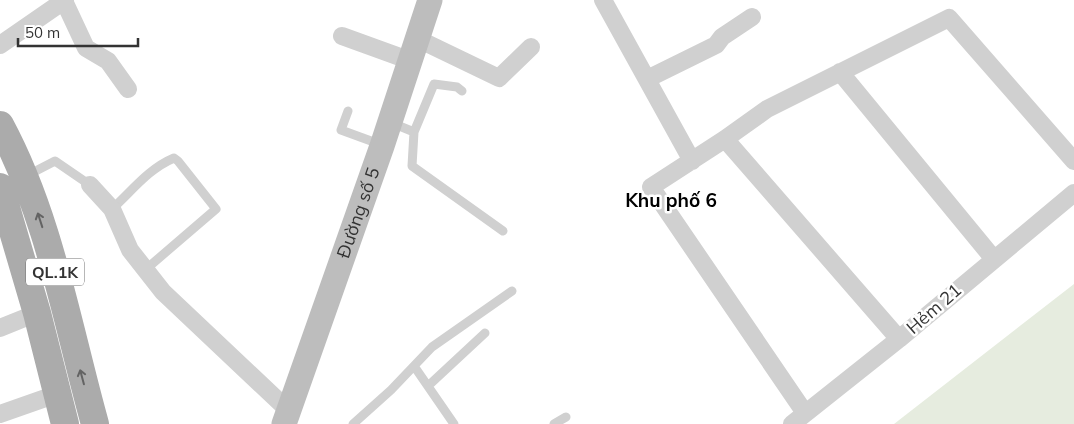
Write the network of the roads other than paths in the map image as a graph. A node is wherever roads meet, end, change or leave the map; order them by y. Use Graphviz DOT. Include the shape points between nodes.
graph roads {
  1 [pos="64,0"];
  2 [pos="430,0"];
  3 [pos="603,0"];
  4 [pos="752,17"];
  5 [pos="342,36"];
  6 [pos="0,45"];
  7 [pos="531,46"];
  8 [pos="415,50"];
  9 [pos="840,72"];
  10 [pos="647,79"];
  11 [pos="128,89"];
  12 [pos="462,91"];
  13 [pos="348,111"];
  14 [pos="390,122"];
  15 [pos="0,125"];
  16 [pos="414,132"];
  17 [pos="725,139"];
  18 [pos="382,146"];
  19 [pos="692,161"];
  20 [pos="1074,161"];
  21 [pos="12,182"];
  22 [pos="90,186"];
  23 [pos="1074,192"];
  24 [pos="112,209"];
  25 [pos="503,231"];
  26 [pos="993,258"];
  27 [pos="145,270"];
  28 [pos="512,291"];
  29 [pos="37,313"];
  30 [pos="0,328"];
  31 [pos="485,333"];
  32 [pos="899,339"];
  33 [pos="414,366"];
  34 [pos="428,386"];
  35 [pos="57,394"];
  36 [pos="0,414"];
  37 [pos="286,417"];
  38 [pos="566,417"];
  39 [pos="799,418"];
  40 [pos="65,424"];
  41 [pos="95,424"];
  42 [pos="353,424"];
  43 [pos="454,424"];
  44 [pos="554,424"];
  1 -- 6 [label="street"];
  1 -- 11 [label="street" via="86,48 108,61"];
  2 -- 8 [label="main road, Đường số 5"];
  3 -- 10 [label="street"];
  4 -- 10 [label="street" via="722,37 716,45"];
  5 -- 8 [label="street"];
  7 -- 8 [label="street" via="499,78"];
  8 -- 14 [label="main road, Đường số 5"];
  9 -- 17 [label="street" via="767,109"];
  9 -- 20 [label="street" via="949,18"];
  9 -- 26 [label="street"];
  10 -- 19 [label="street"];
  12 -- 16 [label="lane" via="457,87 434,84"];
  13 -- 18 [label="lane" via="341,130"];
  14 -- 16 [label="lane"];
  14 -- 18 [label="main road, Đường số 5"];
  15 -- 21 [label="main road, QL.1K"];
  16 -- 25 [label="lane" via="412,166"];
  17 -- 19 [label="street"];
  17 -- 32 [label="street"];
  18 -- 37 [label="main road, Đường số 5"];
  19 -- 39 [label="street" via="651,188"];
  21 -- 22 [label="lane" via="55,161"];
  21 -- 29 [label="main road, QL.1K"];
  41 -- 21 [label="main road, QL.1K, one-way" via="53,262 32,196"];
  22 -- 24 [label="street"];
  23 -- 26 [label="street, Hẻm 21"];
  24 -- 27 [label="street" via="130,250"];
  24 -- 27 [label="lane" via="144,176 174,158 216,209"];
  26 -- 32 [label="street, Hẻm 21"];
  27 -- 37 [label="street"];
  28 -- 33 [label="lane" via="432,347"];
  29 -- 30 [label="street"];
  29 -- 35 [label="main road, QL.1K"];
  31 -- 34 [label="lane"];
  32 -- 39 [label="street, Hẻm 21"];
  33 -- 34 [label="lane"];
  33 -- 42 [label="lane"];
  34 -- 43 [label="lane"];
  35 -- 36 [label="street"];
  35 -- 40 [label="main road, QL.1K"];
  38 -- 44 [label="lane"];
}
